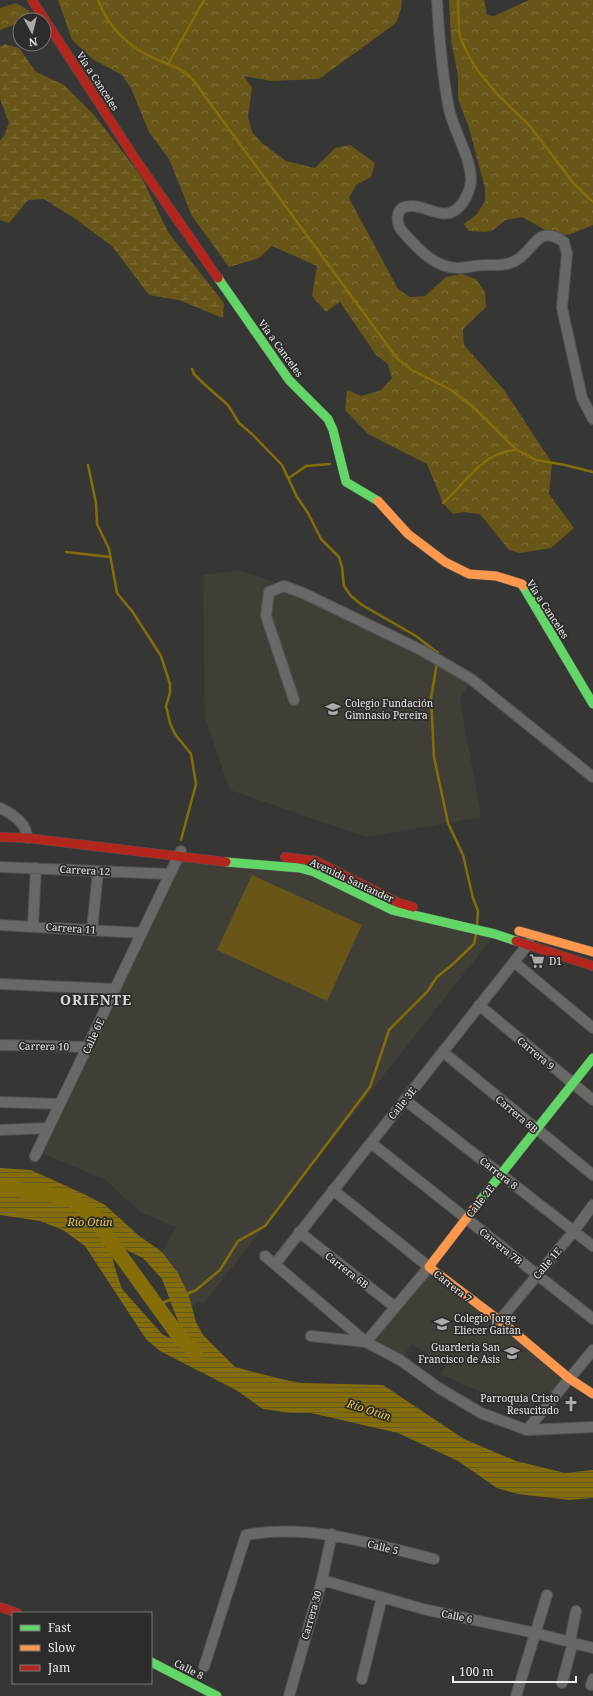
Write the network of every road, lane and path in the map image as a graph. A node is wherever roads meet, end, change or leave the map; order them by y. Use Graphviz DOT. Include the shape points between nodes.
graph roads {
  1 [pos="32,0"];
  2 [pos="437,0"];
  3 [pos="593,419"];
  4 [pos="294,700"];
  5 [pos="593,704"];
  6 [pos="593,777"];
  7 [pos="0,808"];
  8 [pos="0,829"];
  9 [pos="27,834"];
  10 [pos="0,836"];
  11 [pos="179,854"];
  12 [pos="0,867"];
  13 [pos="36,868"];
  14 [pos="98,871"];
  15 [pos="169,874"];
  16 [pos="0,925"];
  17 [pos="33,926"];
  18 [pos="92,930"];
  19 [pos="142,933"];
  20 [pos="529,943"];
  21 [pos="593,952"];
  22 [pos="514,962"];
  23 [pos="593,966"];
  24 [pos="0,984"];
  25 [pos="114,989"];
  26 [pos="479,1006"];
  27 [pos="593,1028"];
  28 [pos="0,1045"];
  29 [pos="88,1047"];
  30 [pos="443,1052"];
  31 [pos="593,1058"];
  32 [pos="572,1084"];
  33 [pos="405,1100"];
  34 [pos="593,1100"];
  35 [pos="0,1102"];
  36 [pos="60,1104"];
  37 [pos="48,1128"];
  38 [pos="0,1130"];
  39 [pos="535,1130"];
  40 [pos="371,1143"];
  41 [pos="35,1156"];
  42 [pos="500,1175"];
  43 [pos="593,1175"];
  44 [pos="333,1190"];
  45 [pos="593,1205"];
  46 [pos="466,1218"];
  47 [pos="574,1231"];
  48 [pos="299,1232"];
  49 [pos="593,1246"];
  50 [pos="265,1256"];
  51 [pos="275,1264"];
  52 [pos="429,1267"];
  53 [pos="537,1275"];
  54 [pos="394,1307"];
  55 [pos="593,1319"];
  56 [pos="499,1321"];
  57 [pos="311,1336"];
  58 [pos="366,1342"];
  59 [pos="593,1350"];
  60 [pos="570,1378"];
  61 [pos="593,1394"];
  62 [pos="593,1427"];
  63 [pos="528,1430"];
  64 [pos="332,1534"];
  65 [pos="434,1559"];
  66 [pos="322,1580"];
  67 [pos="547,1595"];
  68 [pos="382,1597"];
  69 [pos="0,1607"];
  70 [pos="576,1611"];
  71 [pos="14,1612"];
  72 [pos="535,1633"];
  73 [pos="572,1642"];
  74 [pos="593,1648"];
  75 [pos="152,1663"];
  76 [pos="204,1667"];
  77 [pos="362,1679"];
  78 [pos="562,1683"];
  79 [pos="217,1696"];
  80 [pos="289,1696"];
  81 [pos="516,1696"];
  1 -- 5 [label="street, Vía a Canceles" via="134,157 284,373 328,419 334,430 346,482 379,502 408,534 444,562 469,574 496,576 522,584"];
  2 -- 3 [label="street" via="442,65 449,110 469,167 470,185 463,202 447,213 416,205 402,208 398,218 400,227 432,261 448,267 505,265 516,261 534,241 545,235 556,236 564,242 567,254 562,308 582,398"];
  4 -- 6 [label="street" via="266,616 269,592 284,586 423,651 471,679"];
  7 -- 9 [label="street" via="16,817"];
  8 -- 9 [label="street, Avenida Santander"];
  9 -- 10 [label="street, Avenida Santander"];
  9 -- 11 [label="street, Avenida Santander"];
  11 -- 15 [label="street, Calle 6E"];
  11 -- 20 [label="street, Avenida Santander" via="300,868 314,872 399,913"];
  11 -- 21 [label="street, Avenida Santander" via="316,861 404,905 507,928"];
  12 -- 13 [label="street, Carrera 12"];
  13 -- 14 [label="street, Carrera 12"];
  13 -- 17 [label="street"];
  14 -- 15 [label="street, Carrera 12"];
  14 -- 18 [label="street"];
  15 -- 19 [label="street, Calle 6E"];
  16 -- 17 [label="street, Carrera 11"];
  17 -- 18 [label="street, Carrera 11"];
  18 -- 19 [label="street, Carrera 11"];
  19 -- 25 [label="street, Calle 6E"];
  20 -- 22 [label="street, Calle 3E"];
  20 -- 23 [label="street, Avenida Santander"];
  22 -- 26 [label="street, Calle 3E"];
  22 -- 27 [label="street"];
  24 -- 25 [label="street"];
  25 -- 29 [label="street, Calle 6E"];
  26 -- 30 [label="street, Calle 3E"];
  26 -- 32 [label="street, Carrera 9"];
  28 -- 29 [label="street, Carrera 10"];
  29 -- 36 [label="street, Calle 6E"];
  30 -- 33 [label="street, Calle 3E"];
  30 -- 39 [label="street, Carrera 8B"];
  31 -- 32 [label="street, Calle 2E"];
  32 -- 34 [label="street, Carrera 9"];
  32 -- 39 [label="street, Calle 2E"];
  33 -- 40 [label="street, Calle 3E"];
  33 -- 42 [label="street, Carrera 8"];
  35 -- 36 [label="street"];
  36 -- 37 [label="street, Calle 6E"];
  37 -- 38 [label="street"];
  37 -- 41 [label="street, Calle 6E"];
  39 -- 42 [label="street, Calle 2E"];
  39 -- 43 [label="street, Carrera 8B"];
  40 -- 44 [label="street, Calle 3E"];
  40 -- 46 [label="street, Carrera 7B"];
  42 -- 46 [label="street, Calle 2E"];
  42 -- 47 [label="street, Carrera 8"];
  44 -- 48 [label="street, Calle 3E"];
  44 -- 52 [label="street, Carrera 7"];
  45 -- 47 [label="street, Calle 1E"];
  46 -- 52 [label="street, Calle 2E"];
  46 -- 53 [label="street, Carrera 7B"];
  47 -- 49 [label="street, Carrera 8"];
  47 -- 53 [label="street, Calle 1E"];
  48 -- 51 [label="street, Calle 3E"];
  48 -- 54 [label="street, Carrera 6B"];
  50 -- 51 [label="street"];
  51 -- 58 [label="street"];
  52 -- 54 [label="street, Calle 2E"];
  52 -- 56 [label="street, Carrera 7"];
  53 -- 55 [label="street, Carrera 7B"];
  53 -- 56 [label="street, Calle 1E"];
  54 -- 58 [label="street, Calle 2E"];
  56 -- 60 [label="street, Carrera 7"];
  57 -- 58 [label="street"];
  58 -- 63 [label="street" via="400,1360 439,1388 481,1413"];
  59 -- 60 [label="street"];
  60 -- 61 [label="street, Carrera 7"];
  60 -- 63 [label="street"];
  62 -- 63 [label="street"];
  64 -- 65 [label="street, Calle 5"];
  64 -- 66 [label="street, Carrera 30"];
  64 -- 76 [label="street, Calle 5" via="265,1531 246,1535"];
  66 -- 68 [label="street, Calle 6"];
  66 -- 80 [label="street, Carrera 30"];
  67 -- 72 [label="street"];
  68 -- 72 [label="street, Calle 6" via="423,1609"];
  68 -- 77 [label="street"];
  69 -- 71 [label="street"];
  70 -- 73 [label="street"];
  72 -- 73 [label="street, Calle 6"];
  72 -- 81 [label="street"];
  73 -- 74 [label="street, Calle 6"];
  73 -- 78 [label="street"];
  75 -- 79 [label="street, Calle 8"];
}
